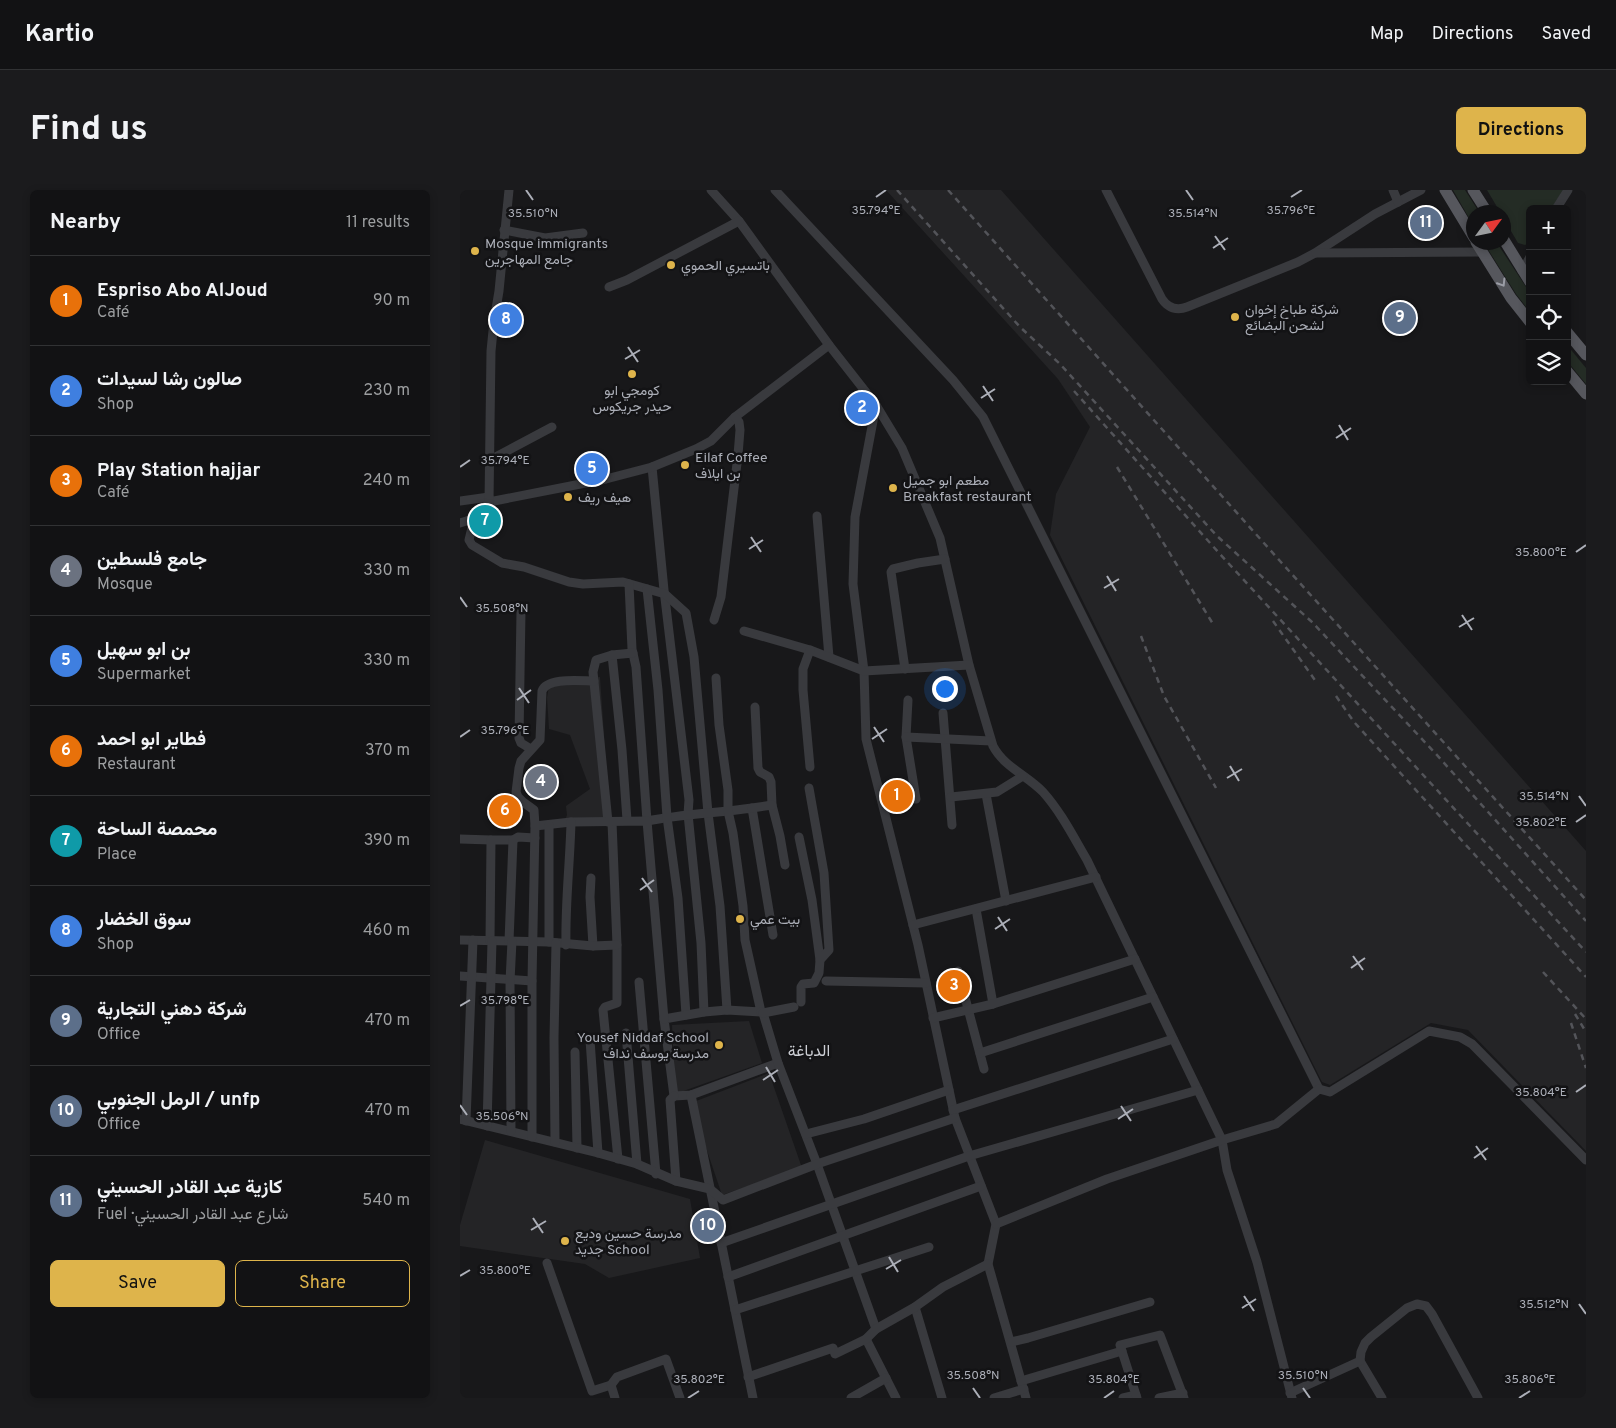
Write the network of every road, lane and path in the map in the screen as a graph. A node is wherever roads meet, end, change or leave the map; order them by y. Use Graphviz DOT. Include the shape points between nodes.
graph roads {
  1 [pos="509,190"];
  2 [pos="711,190"];
  3 [pos="775,190"];
  4 [pos="1106,190"];
  5 [pos="1393,190"];
  6 [pos="1421,190"];
  7 [pos="1445,190"];
  8 [pos="1473,190"];
  9 [pos="1568,190"];
  10 [pos="1398,202"];
  11 [pos="1483,205"];
  12 [pos="1559,205"];
  13 [pos="739,221"];
  14 [pos="1466,225"];
  15 [pos="504,230"];
  16 [pos="583,233"];
  17 [pos="1466,247"];
  18 [pos="1481,250"];
  19 [pos="1510,250"];
  20 [pos="1316,253"];
  21 [pos="1526,264"];
  22 [pos="1522,271"];
  23 [pos="1526,276"];
  24 [pos="609,287"];
  25 [pos="1526,317"];
  26 [pos="1571,337"];
  27 [pos="829,345"];
  28 [pos="1586,355"];
  29 [pos="1571,376"];
  30 [pos="1586,394"];
  31 [pos="876,405"];
  32 [pos="735,417"];
  33 [pos="552,427"];
  34 [pos="490,460"];
  35 [pos="652,467"];
  36 [pos="489,500"];
  37 [pos="460,501"];
  38 [pos="817,516"];
  39 [pos="474,519"];
  40 [pos="460,523"];
  41 [pos="945,559"];
  42 [pos="628,584"];
  43 [pos="647,589"];
  44 [pos="665,594"];
  45 [pos="521,611"];
  46 [pos="714,620"];
  47 [pos="744,632"];
  48 [pos="810,650"];
  49 [pos="633,652"];
  50 [pos="612,654"];
  51 [pos="829,657"];
  52 [pos="969,665"];
  53 [pos="905,669"];
  54 [pos="864,671"];
  55 [pos="716,678"];
  56 [pos="594,681"];
  57 [pos="908,700"];
  58 [pos="755,707"];
  59 [pos="943,713"];
  60 [pos="906,737"];
  61 [pos="945,740"];
  62 [pos="991,741"];
  63 [pos="531,749"];
  64 [pos="810,766"];
  65 [pos="1023,776"];
  66 [pos="809,788"];
  67 [pos="986,794"];
  68 [pos="951,797"];
  69 [pos="916,799"];
  70 [pos="772,805"];
  71 [pos="752,808"];
  72 [pos="728,811"];
  73 [pos="708,813"];
  74 [pos="688,814"];
  75 [pos="667,817"];
  76 [pos="627,820"];
  77 [pos="648,820"];
  78 [pos="571,822"];
  79 [pos="610,822"];
  80 [pos="952,824"];
  81 [pos="550,825"];
  82 [pos="535,826"];
  83 [pos="799,837"];
  84 [pos="534,838"];
  85 [pos="460,840"];
  86 [pos="492,840"];
  87 [pos="514,840"];
  88 [pos="784,864"];
  89 [pos="1096,876"];
  90 [pos="591,878"];
  91 [pos="1006,901"];
  92 [pos="976,908"];
  93 [pos="913,925"];
  94 [pos="773,935"];
  95 [pos="460,940"];
  96 [pos="473,940"];
  97 [pos="491,941"];
  98 [pos="510,941"];
  99 [pos="534,942"];
  100 [pos="553,942"];
  101 [pos="566,945"];
  102 [pos="617,945"];
  103 [pos="593,946"];
  104 [pos="1135,959"];
  105 [pos="820,960"];
  106 [pos="958,970"];
  107 [pos="460,976"];
  108 [pos="472,977"];
  109 [pos="490,979"];
  110 [pos="510,981"];
  111 [pos="532,981"];
  112 [pos="826,981"];
  113 [pos="639,982"];
  114 [pos="926,983"];
  115 [pos="1153,997"];
  116 [pos="993,1004"];
  117 [pos="727,1010"];
  118 [pos="969,1010"];
  119 [pos="704,1012"];
  120 [pos="762,1012"];
  121 [pos="686,1015"];
  122 [pos="933,1018"];
  123 [pos="664,1019"];
  124 [pos="626,1033"];
  125 [pos="1174,1039"];
  126 [pos="590,1040"];
  127 [pos="575,1052"];
  128 [pos="980,1053"];
  129 [pos="778,1063"];
  130 [pos="984,1070"];
  131 [pos="1319,1089"];
  132 [pos="949,1090"];
  133 [pos="1198,1090"];
  134 [pos="691,1095"];
  135 [pos="674,1096"];
  136 [pos="954,1114"];
  137 [pos="463,1120"];
  138 [pos="487,1126"];
  139 [pos="511,1131"];
  140 [pos="806,1134"];
  141 [pos="532,1137"];
  142 [pos="1222,1140"];
  143 [pos="555,1142"];
  144 [pos="576,1148"];
  145 [pos="598,1153"];
  146 [pos="969,1156"];
  147 [pos="618,1159"];
  148 [pos="1586,1160"];
  149 [pos="636,1164"];
  150 [pos="817,1164"];
  151 [pos="656,1174"];
  152 [pos="676,1181"];
  153 [pos="980,1186"];
  154 [pos="710,1189"];
  155 [pos="832,1204"];
  156 [pos="996,1224"];
  157 [pos="843,1235"];
  158 [pos="721,1243"];
  159 [pos="929,1247"];
  160 [pos="548,1263"];
  161 [pos="988,1264"];
  162 [pos="855,1270"];
  163 [pos="728,1277"];
  164 [pos="1150,1302"];
  165 [pos="914,1307"];
  166 [pos="735,1310"];
  167 [pos="876,1330"];
  168 [pos="866,1339"];
  169 [pos="1011,1342"];
  170 [pos="1122,1351"];
  171 [pos="1360,1361"];
  172 [pos="748,1377"];
  173 [pos="886,1378"];
  174 [pos="612,1385"];
  175 [pos="1024,1389"];
  176 [pos="1291,1395"];
  177 [pos="1137,1396"];
  178 [pos="1183,1396"];
  179 [pos="615,1398"];
  180 [pos="680,1398"];
  181 [pos="753,1398"];
  182 [pos="851,1398"];
  183 [pos="896,1398"];
  184 [pos="942,1398"];
  185 [pos="994,1398"];
  186 [pos="1123,1398"];
  187 [pos="1159,1398"];
  188 [pos="1382,1398"];
  189 [pos="1478,1398"];
  1 -- 15 [label="street"];
  2 -- 13 [label="street"];
  3 -- 131 [label="street" via="953,380 982,417"];
  4 -- 20 [label="street" via="1162,299 1175,309 1187,307"];
  5 -- 10 [label="street"];
  6 -- 10 [label="street"];
  7 -- 14 [label="main road"];
  8 -- 11 [label="main road"];
  9 -- 12 [label="street"];
  10 -- 20 [label="street"];
  13 -- 24 [label="street"];
  13 -- 27 [label="street"];
  15 -- 16 [label="street" via="545,238"];
  15 -- 34 [label="street" via="491,351"];
  17 -- 20 [label="street"];
  18 -- 25 [label="main road, one-way"];
  19 -- 22 [label="main road"];
  21 -- 22 [label="street"];
  22 -- 23 [label="main road"];
  26 -- 28 [label="main road"];
  27 -- 31 [label="street"];
  27 -- 32 [label="street"];
  29 -- 30 [label="main road"];
  31 -- 41 [label="street" via="902,448 940,538"];
  31 -- 54 [label="street" via="855,518 852,584"];
  32 -- 35 [label="street" via="711,441"];
  32 -- 46 [label="street" via="740,430 738,455 720,597"];
  33 -- 34 [label="street"];
  34 -- 36 [label="street"];
  35 -- 36 [label="street" via="606,480"];
  35 -- 44 [label="street"];
  36 -- 37 [label="street"];
  36 -- 39 [label="street"];
  38 -- 51 [label="street"];
  39 -- 40 [label="street"];
  39 -- 42 [label="street" via="469,540 472,545 502,563 569,582"];
  41 -- 52 [label="street"];
  41 -- 53 [label="street" via="891,572"];
  42 -- 43 [label="street"];
  42 -- 49 [label="street"];
  43 -- 44 [label="street"];
  43 -- 75 [label="street"];
  44 -- 73 [label="street" via="686,613 694,657"];
  44 -- 74 [label="street" via="684,748"];
  45 -- 63 [label="street" via="519,738"];
  47 -- 48 [label="street"];
  48 -- 51 [label="street"];
  48 -- 64 [label="street" via="803,669"];
  49 -- 50 [label="street"];
  49 -- 77 [label="street"];
  50 -- 56 [label="street" via="596,660"];
  50 -- 76 [label="street"];
  51 -- 54 [label="street"];
  52 -- 53 [label="street"];
  52 -- 62 [label="street"];
  53 -- 54 [label="street"];
  54 -- 93 [label="street" via="866,738"];
  55 -- 72 [label="street"];
  56 -- 63 [label="street" via="561,681 544,686 540,740"];
  56 -- 79 [label="street"];
  57 -- 60 [label="street"];
  58 -- 70 [label="street" via="758,768 770,779"];
  59 -- 61 [label="street"];
  60 -- 61 [label="street"];
  60 -- 69 [label="street"];
  61 -- 62 [label="street"];
  61 -- 68 [label="street"];
  62 -- 65 [label="street" via="1000,758"];
  63 -- 82 [label="street" via="521,762 516,792 534,810"];
  65 -- 67 [label="street" via="997,792"];
  65 -- 89 [label="street" via="1050,800"];
  66 -- 105 [label="street" via="824,873 829,941 829,950"];
  67 -- 68 [label="street"];
  67 -- 91 [label="street"];
  68 -- 80 [label="street"];
  70 -- 71 [label="street"];
  70 -- 88 [label="street"];
  71 -- 72 [label="street"];
  71 -- 94 [label="street"];
  72 -- 73 [label="street"];
  72 -- 120 [label="street" via="734,834 745,940"];
  73 -- 74 [label="street"];
  73 -- 117 [label="street" via="720,906"];
  74 -- 75 [label="street"];
  74 -- 119 [label="street" via="701,943"];
  75 -- 77 [label="street"];
  75 -- 121 [label="street" via="678,898"];
  76 -- 77 [label="street"];
  76 -- 79 [label="street"];
  77 -- 123 [label="street"];
  78 -- 79 [label="street"];
  78 -- 81 [label="street"];
  78 -- 101 [label="street"];
  79 -- 102 [label="street"];
  81 -- 82 [label="street"];
  81 -- 100 [label="street"];
  82 -- 84 [label="street"];
  83 -- 105 [label="street"];
  84 -- 87 [label="street" via="518,836"];
  84 -- 99 [label="street"];
  85 -- 86 [label="street"];
  86 -- 87 [label="street"];
  86 -- 97 [label="street"];
  87 -- 98 [label="street"];
  89 -- 91 [label="street"];
  89 -- 104 [label="street"];
  90 -- 103 [label="street"];
  91 -- 92 [label="street"];
  92 -- 93 [label="street"];
  92 -- 116 [label="street"];
  93 -- 114 [label="street"];
  95 -- 96 [label="street"];
  96 -- 97 [label="street"];
  96 -- 108 [label="street"];
  97 -- 98 [label="street"];
  97 -- 109 [label="street"];
  98 -- 99 [label="street"];
  98 -- 110 [label="street"];
  99 -- 100 [label="street"];
  99 -- 111 [label="street"];
  100 -- 101 [label="street"];
  100 -- 143 [label="street"];
  101 -- 103 [label="street"];
  102 -- 103 [label="street"];
  102 -- 147 [label="street" via="617,1003 603,1010"];
  104 -- 115 [label="street"];
  104 -- 116 [label="street"];
  105 -- 120 [label="street" via="814,983 803,984 797,1004"];
  106 -- 118 [label="street"];
  107 -- 108 [label="street"];
  108 -- 109 [label="street"];
  108 -- 137 [label="street"];
  109 -- 110 [label="street"];
  109 -- 138 [label="street"];
  110 -- 111 [label="street"];
  110 -- 139 [label="street"];
  111 -- 141 [label="street"];
  112 -- 114 [label="street"];
  113 -- 151 [label="street"];
  114 -- 122 [label="street"];
  115 -- 125 [label="street"];
  115 -- 128 [label="street"];
  116 -- 118 [label="street"];
  117 -- 119 [label="street"];
  117 -- 120 [label="street"];
  118 -- 122 [label="street"];
  118 -- 128 [label="street"];
  119 -- 121 [label="street"];
  120 -- 129 [label="street"];
  121 -- 123 [label="street"];
  122 -- 132 [label="street"];
  123 -- 135 [label="street"];
  124 -- 149 [label="street"];
  125 -- 133 [label="street"];
  125 -- 136 [label="street"];
  126 -- 145 [label="street"];
  127 -- 144 [label="street"];
  128 -- 130 [label="street"];
  129 -- 134 [label="street"];
  129 -- 140 [label="street"];
  131 -- 142 [label="street" via="1276,1124"];
  131 -- 148 [label="street" via="1330,1092 1429,1031 1460,1037 1472,1044"];
  132 -- 136 [label="street"];
  132 -- 140 [label="street" via="864,1119"];
  133 -- 142 [label="street"];
  133 -- 146 [label="street"];
  134 -- 135 [label="street"];
  134 -- 154 [label="street"];
  135 -- 152 [label="street" via="670,1100"];
  136 -- 146 [label="street"];
  136 -- 150 [label="street"];
  137 -- 138 [label="street"];
  138 -- 139 [label="street"];
  139 -- 141 [label="street"];
  140 -- 150 [label="street"];
  141 -- 143 [label="street"];
  142 -- 156 [label="street" via="1107,1179"];
  142 -- 176 [label="street" via="1227,1170 1257,1262"];
  143 -- 144 [label="street"];
  144 -- 145 [label="street"];
  145 -- 147 [label="street"];
  146 -- 153 [label="street"];
  146 -- 155 [label="street"];
  147 -- 149 [label="street"];
  149 -- 151 [label="street"];
  150 -- 154 [label="street" via="723,1200"];
  150 -- 155 [label="street"];
  151 -- 152 [label="street"];
  152 -- 154 [label="street"];
  153 -- 156 [label="street"];
  153 -- 157 [label="street"];
  154 -- 158 [label="street"];
  155 -- 157 [label="street"];
  155 -- 158 [label="street"];
  156 -- 161 [label="street"];
  157 -- 162 [label="street"];
  157 -- 163 [label="street"];
  158 -- 163 [label="street"];
  159 -- 162 [label="street"];
  160 -- 174 [label="street" via="592,1390"];
  161 -- 165 [label="street" via="943,1287"];
  161 -- 169 [label="street"];
  162 -- 166 [label="street"];
  162 -- 167 [label="street"];
  163 -- 166 [label="street"];
  164 -- 169 [label="street"];
  165 -- 167 [label="street"];
  165 -- 184 [label="street"];
  166 -- 172 [label="street"];
  167 -- 168 [label="street"];
  168 -- 172 [label="street" via="835,1354 833,1348"];
  168 -- 173 [label="street"];
  169 -- 175 [label="street"];
  170 -- 175 [label="street"];
  170 -- 177 [label="street"];
  170 -- 178 [label="street" via="1120,1345 1160,1335"];
  171 -- 176 [label="street"];
  171 -- 188 [label="street"];
  171 -- 189 [label="street" via="1365,1343 1372,1337 1407,1308 1417,1304 1426,1306"];
  172 -- 181 [label="street"];
  173 -- 182 [label="street"];
  173 -- 183 [label="street"];
  174 -- 179 [label="street"];
  174 -- 180 [label="street" via="617,1377 666,1360"];
  175 -- 185 [label="street"];
  177 -- 186 [label="street"];
  178 -- 187 [label="street"];
}
